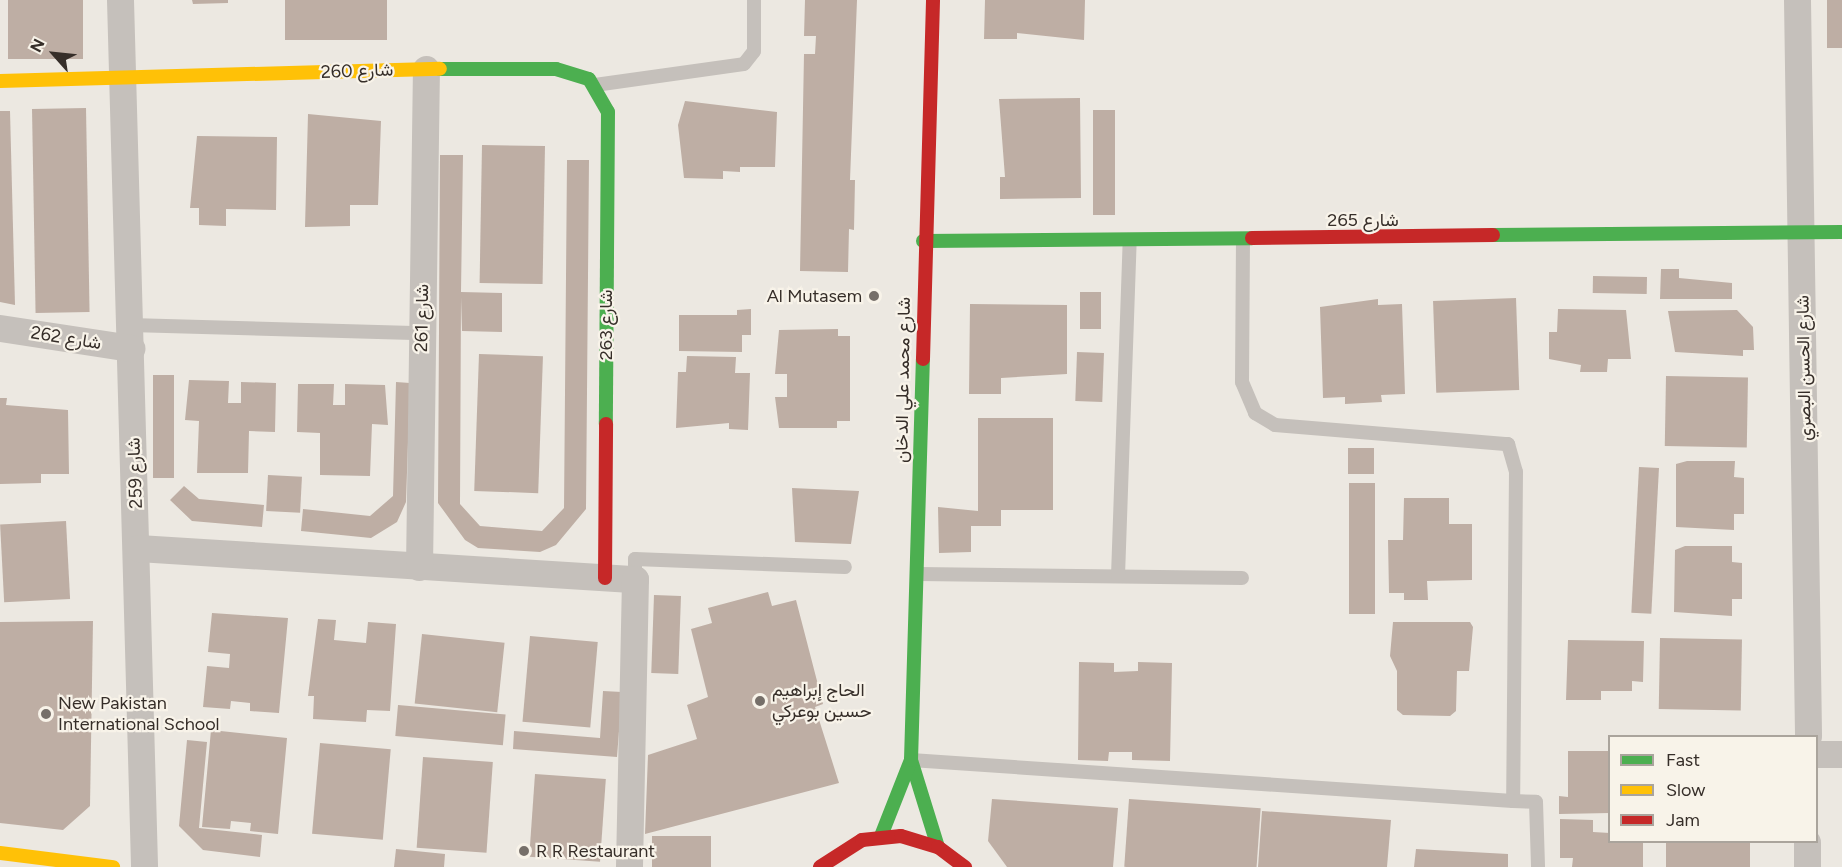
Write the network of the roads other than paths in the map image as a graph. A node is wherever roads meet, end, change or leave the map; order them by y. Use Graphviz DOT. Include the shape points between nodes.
graph roads {
  1 [pos="120,0"];
  2 [pos="754,0"];
  3 [pos="933,0"];
  4 [pos="1797,0"];
  5 [pos="426,69"];
  6 [pos="122,80"];
  7 [pos="0,81"];
  8 [pos="592,82"];
  9 [pos="1842,232"];
  10 [pos="1803,233"];
  11 [pos="1243,239"];
  12 [pos="1130,240"];
  13 [pos="923,241"];
  14 [pos="0,328"];
  15 [pos="422,333"];
  16 [pos="131,336"];
  17 [pos="138,548"];
  18 [pos="419,567"];
  19 [pos="845,567"];
  20 [pos="919,574"];
  21 [pos="1118,576"];
  22 [pos="605,578"];
  23 [pos="1242,578"];
  24 [pos="635,579"];
  25 [pos="1808,735"];
  26 [pos="1818,754"];
  27 [pos="1842,754"];
  28 [pos="911,760"];
  29 [pos="1513,801"];
  30 [pos="881,836"];
  31 [pos="1807,843"];
  32 [pos="938,846"];
  33 [pos="0,853"];
  34 [pos="113,867"];
  35 [pos="144,867"];
  36 [pos="629,867"];
  37 [pos="820,867"];
  38 [pos="965,867"];
  39 [pos="1538,867"];
  40 [pos="1807,867"];
  1 -- 6 [label="street"];
  2 -- 8 [label="lane" via="754,51 744,64"];
  3 -- 13 [label="street, شارع محمد علي الدخان"];
  4 -- 10 [label="street, شارع الحسن البصري"];
  5 -- 6 [label="street, شارع 260"];
  5 -- 8 [label="street, شارع 260" via="556,69"];
  5 -- 15 [label="street, شارع 261"];
  6 -- 7 [label="street, شارع 260"];
  6 -- 16 [label="street, شارع 259"];
  8 -- 22 [label="street, شارع 263" via="608,112"];
  9 -- 10 [label="street, شارع 265"];
  10 -- 11 [label="street, شارع 265"];
  10 -- 25 [label="street, شارع الحسن البصري"];
  11 -- 12 [label="street, شارع 265"];
  11 -- 29 [label="lane" via="1242,382 1255,413 1275,426 1508,444 1516,472"];
  12 -- 13 [label="street, شارع 265"];
  12 -- 21 [label="lane"];
  13 -- 20 [label="street, شارع محمد علي الدخان"];
  14 -- 16 [label="street, شارع 262"];
  15 -- 16 [label="lane"];
  15 -- 18 [label="street, شارع 261"];
  16 -- 17 [label="street, شارع 259"];
  17 -- 18 [label="street"];
  17 -- 35 [label="street, شارع 259"];
  18 -- 22 [label="street"];
  19 -- 24 [label="lane" via="635,559"];
  20 -- 21 [label="lane"];
  20 -- 28 [label="street, شارع محمد علي الدخان"];
  21 -- 23 [label="lane"];
  22 -- 24 [label="street"];
  24 -- 36 [label="street"];
  26 -- 27 [label="street"];
  28 -- 29 [label="lane"];
  28 -- 30 [label="street, شارع محمد علي الدخان"];
  28 -- 32 [label="street, شارع محمد علي الدخان"];
  29 -- 39 [label="lane" via="1536,802"];
  30 -- 32 [label="street"];
  30 -- 37 [label="street" via="843,848"];
  31 -- 40 [label="street"];
  32 -- 38 [label="street"];
  33 -- 34 [label="street"];
}
